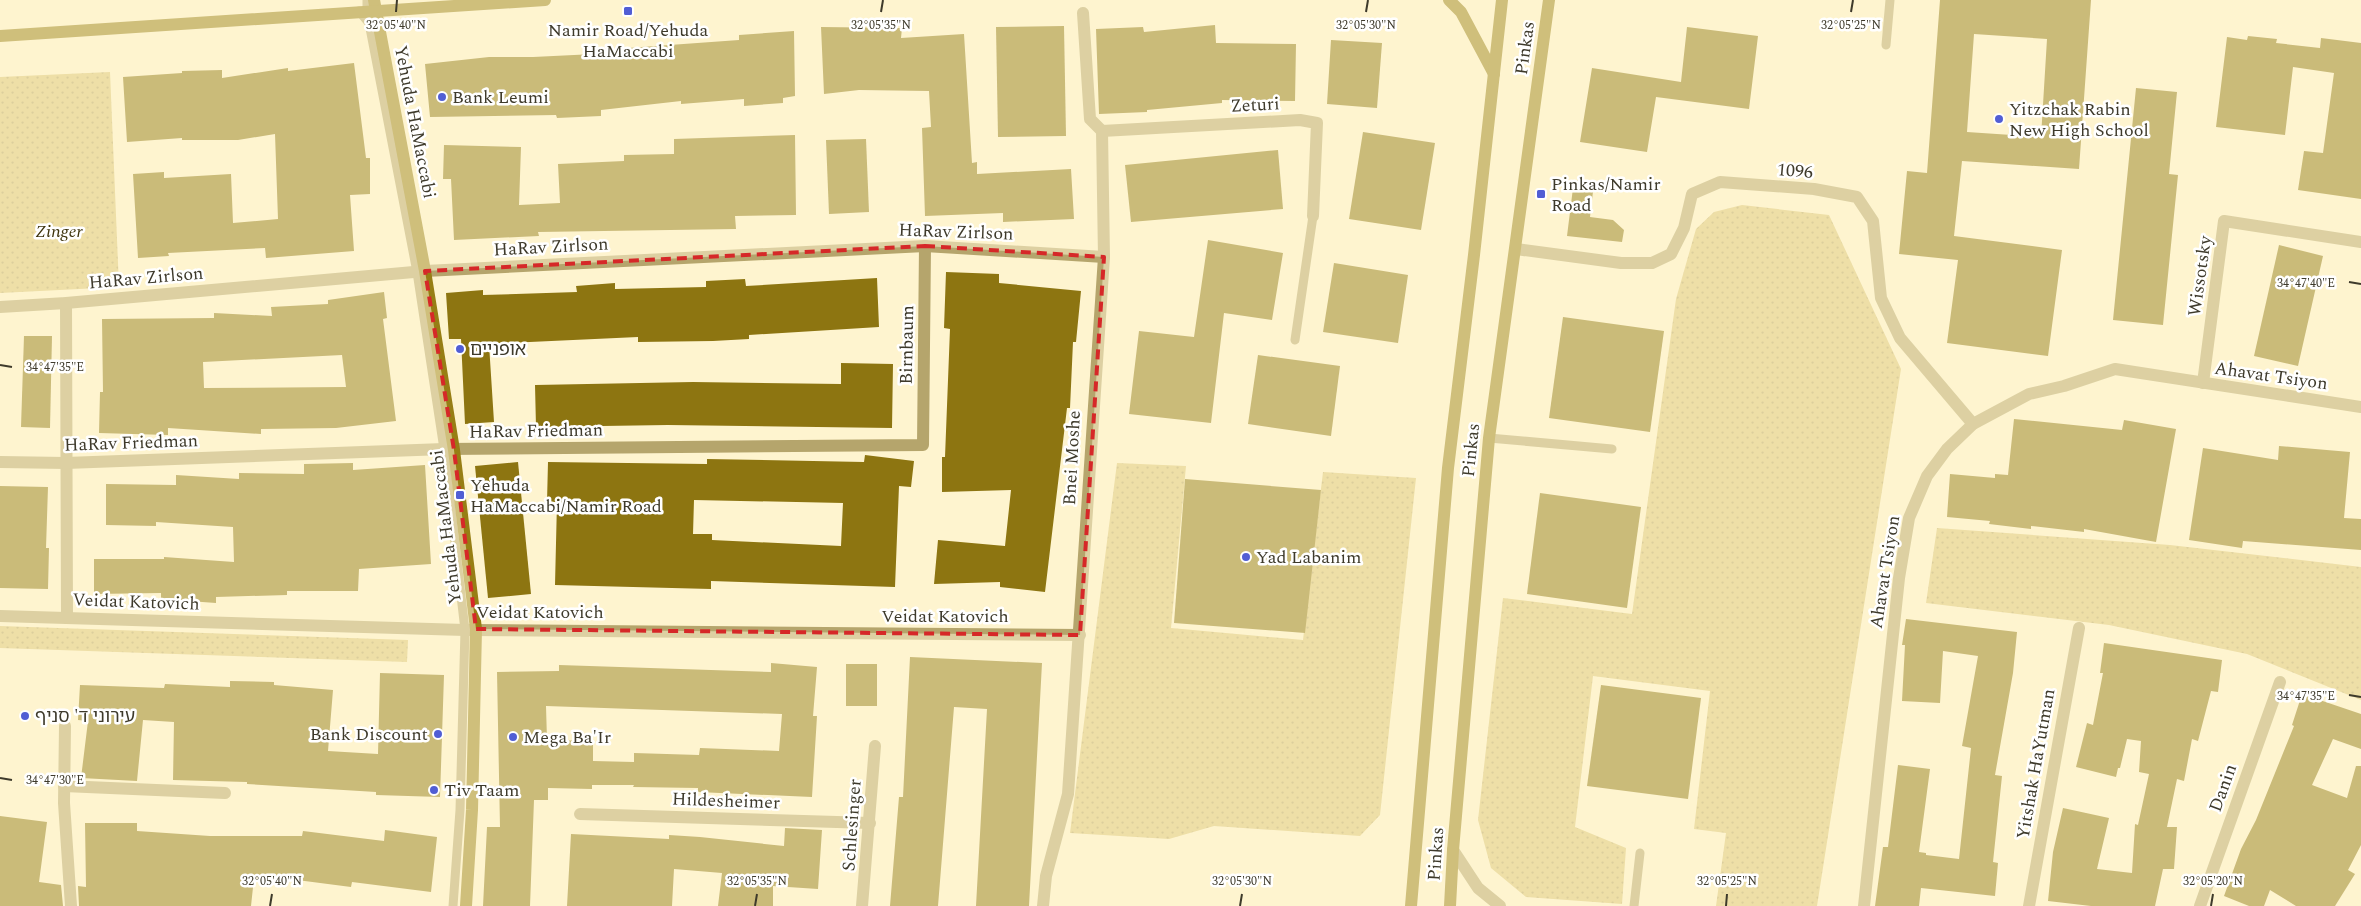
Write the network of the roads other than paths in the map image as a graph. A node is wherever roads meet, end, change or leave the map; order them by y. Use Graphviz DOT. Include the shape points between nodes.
graph roads {
  1 [pos="545,0"];
  2 [pos="1449,0"];
  3 [pos="1502,0"];
  4 [pos="1549,0"];
  5 [pos="1890,0"];
  6 [pos="368,9"];
  7 [pos="1083,13"];
  8 [pos="0,36"];
  9 [pos="1886,45"];
  10 [pos="1494,75"];
  11 [pos="1102,131"];
  12 [pos="1313,216"];
  13 [pos="2361,242"];
  14 [pos="925,246"];
  15 [pos="1516,250"];
  16 [pos="1104,257"];
  17 [pos="421,271"];
  18 [pos="66,303"];
  19 [pos="0,307"];
  20 [pos="1296,340"];
  21 [pos="2203,384"];
  22 [pos="2361,407"];
  23 [pos="1973,424"];
  24 [pos="1489,438"];
  25 [pos="923,445"];
  26 [pos="449,449"];
  27 [pos="1612,449"];
  28 [pos="0,462"];
  29 [pos="66,463"];
  30 [pos="0,616"];
  31 [pos="67,618"];
  32 [pos="2079,628"];
  33 [pos="470,629"];
  34 [pos="1080,635"];
  35 [pos="2280,682"];
  36 [pos="65,726"];
  37 [pos="875,746"];
  38 [pos="64,786"];
  39 [pos="225,794"];
  40 [pos="580,814"];
  41 [pos="870,824"];
  42 [pos="1453,850"];
  43 [pos="1640,853"];
  44 [pos="71,906"];
  45 [pos="453,906"];
  46 [pos="466,906"];
  47 [pos="862,906"];
  48 [pos="1043,906"];
  49 [pos="1411,906"];
  50 [pos="1450,906"];
  51 [pos="1500,906"];
  52 [pos="1634,906"];
  53 [pos="1864,906"];
  54 [pos="2029,906"];
  55 [pos="2200,906"];
  1 -- 6 [label="main road"];
  2 -- 10 [label="main road" via="1461,12"];
  3 -- 10 [label="main road, Pinkas"];
  4 -- 15 [label="main road, Pinkas"];
  5 -- 9 [label="lane"];
  6 -- 8 [label="main road"];
  6 -- 17 [label="main road, Yehuda HaMaccabi"];
  7 -- 11 [label="street" via="1090,119"];
  10 -- 49 [label="main road, Pinkas" via="1448,468"];
  11 -- 12 [label="street, Zeturi" via="1300,120 1317,123"];
  11 -- 16 [label="street, Bnei Moshe"];
  12 -- 20 [label="lane"];
  13 -- 21 [label="street, Wissotsky" via="2224,221"];
  14 -- 16 [label="street, HaRav Zirlson"];
  14 -- 17 [label="street, HaRav Zirlson"];
  14 -- 25 [label="street, Birnbaum"];
  15 -- 23 [label="street, 1096" via="1652,264 1671,254 1684,228 1692,194 1720,182 1814,189 1857,197 1872,221 1881,298 1900,338"];
  15 -- 24 [label="main road, Pinkas"];
  16 -- 34 [label="street, Bnei Moshe"];
  17 -- 18 [label="street, HaRav Zirlson"];
  17 -- 26 [label="main road, Yehuda HaMaccabi"];
  18 -- 19 [label="street, HaRav Zirlson"];
  18 -- 29 [label="street"];
  21 -- 22 [label="street, Ahavat Tsiyon"];
  21 -- 23 [label="street, Ahavat Tsiyon" via="2115,369 2029,394"];
  23 -- 53 [label="street, Ahavat Tsiyon" via="1947,449 1927,476 1909,518 1899,578"];
  24 -- 27 [label="lane"];
  24 -- 42 [label="main road, Pinkas"];
  25 -- 26 [label="street, HaRav Friedman"];
  26 -- 29 [label="street, HaRav Friedman"];
  26 -- 33 [label="main road, Yehuda HaMaccabi"];
  28 -- 29 [label="street, HaRav Friedman"];
  29 -- 31 [label="street"];
  30 -- 31 [label="street, Veidat Katovich"];
  31 -- 33 [label="street, Veidat Katovich"];
  32 -- 54 [label="street, Yitshak HaYutman"];
  33 -- 34 [label="street, Veidat Katovich"];
  33 -- 45 [label="lane, Yehuda HaMaccabi"];
  33 -- 46 [label="main road, Yehuda HaMaccabi" via="472,810"];
  34 -- 48 [label="street, Bnei Moshe" via="1068,794 1046,876"];
  35 -- 55 [label="street, Danin"];
  36 -- 38 [label="street"];
  37 -- 41 [label="street, Schlesinger"];
  38 -- 39 [label="street"];
  38 -- 44 [label="street"];
  40 -- 41 [label="street, Hildesheimer"];
  41 -- 47 [label="street, Schlesinger"];
  42 -- 50 [label="main road, Pinkas"];
  42 -- 51 [label="street" via="1478,888"];
  43 -- 52 [label="lane"];
}
